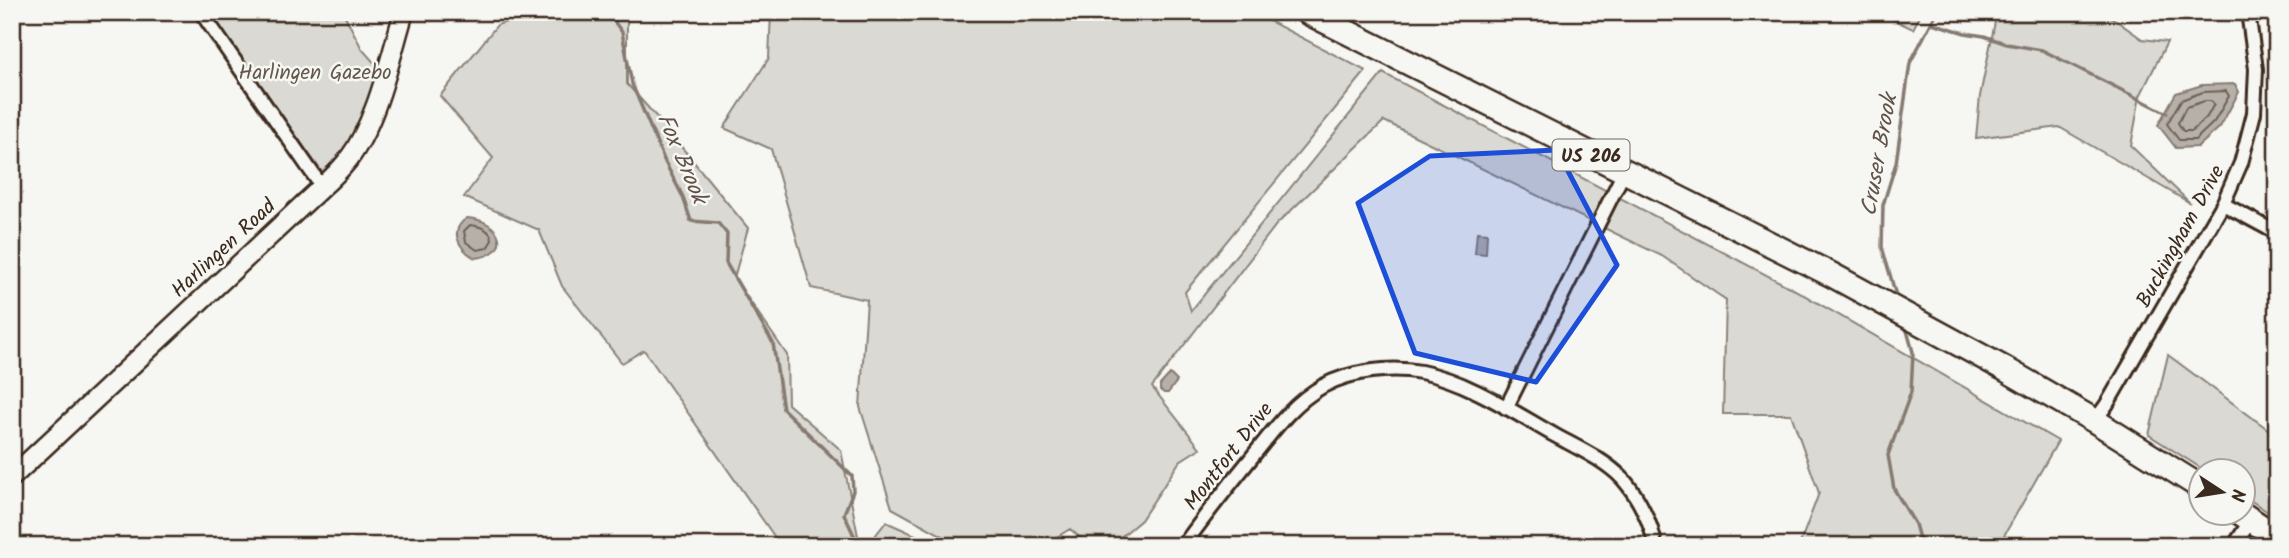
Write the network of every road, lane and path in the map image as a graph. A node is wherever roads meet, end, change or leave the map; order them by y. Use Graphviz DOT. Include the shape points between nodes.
graph roads {
  1 [pos="201,12"];
  2 [pos="404,12"];
  3 [pos="1307,12"];
  4 [pos="2248,12"];
  5 [pos="1624,172"];
  6 [pos="322,187"];
  7 [pos="2224,204"];
  8 [pos="2277,233"];
  9 [pos="1506,408"];
  10 [pos="2095,421"];
  11 [pos="12,477"];
  12 [pos="2188,479"];
  13 [pos="2258,525"];
  14 [pos="2241,526"];
  15 [pos="2277,537"];
  16 [pos="1183,546"];
  17 [pos="1655,546"];
  18 [pos="2234,546"];
  1 -- 6 [label="street"];
  2 -- 6 [label="street, Harlingen Road" via="372,117 348,160"];
  3 -- 5 [label="highway, US 206"];
  4 -- 7 [label="street, Buckingham Drive" via="2256,69 2254,113"];
  5 -- 9 [label="street"];
  5 -- 10 [label="highway, US 206" via="1875,298"];
  6 -- 11 [label="street, Harlingen Road"];
  7 -- 8 [label="street"];
  7 -- 10 [label="street, Buckingham Drive"];
  9 -- 16 [label="street, Montfort Drive" via="1454,382 1397,369 1323,386 1290,409"];
  9 -- 17 [label="street, Montfort Drive" via="1621,477 1633,492"];
  10 -- 12 [label="highway, US 206"];
  13 -- 15 [label="highway"];
  14 -- 18 [label="street"];
}
